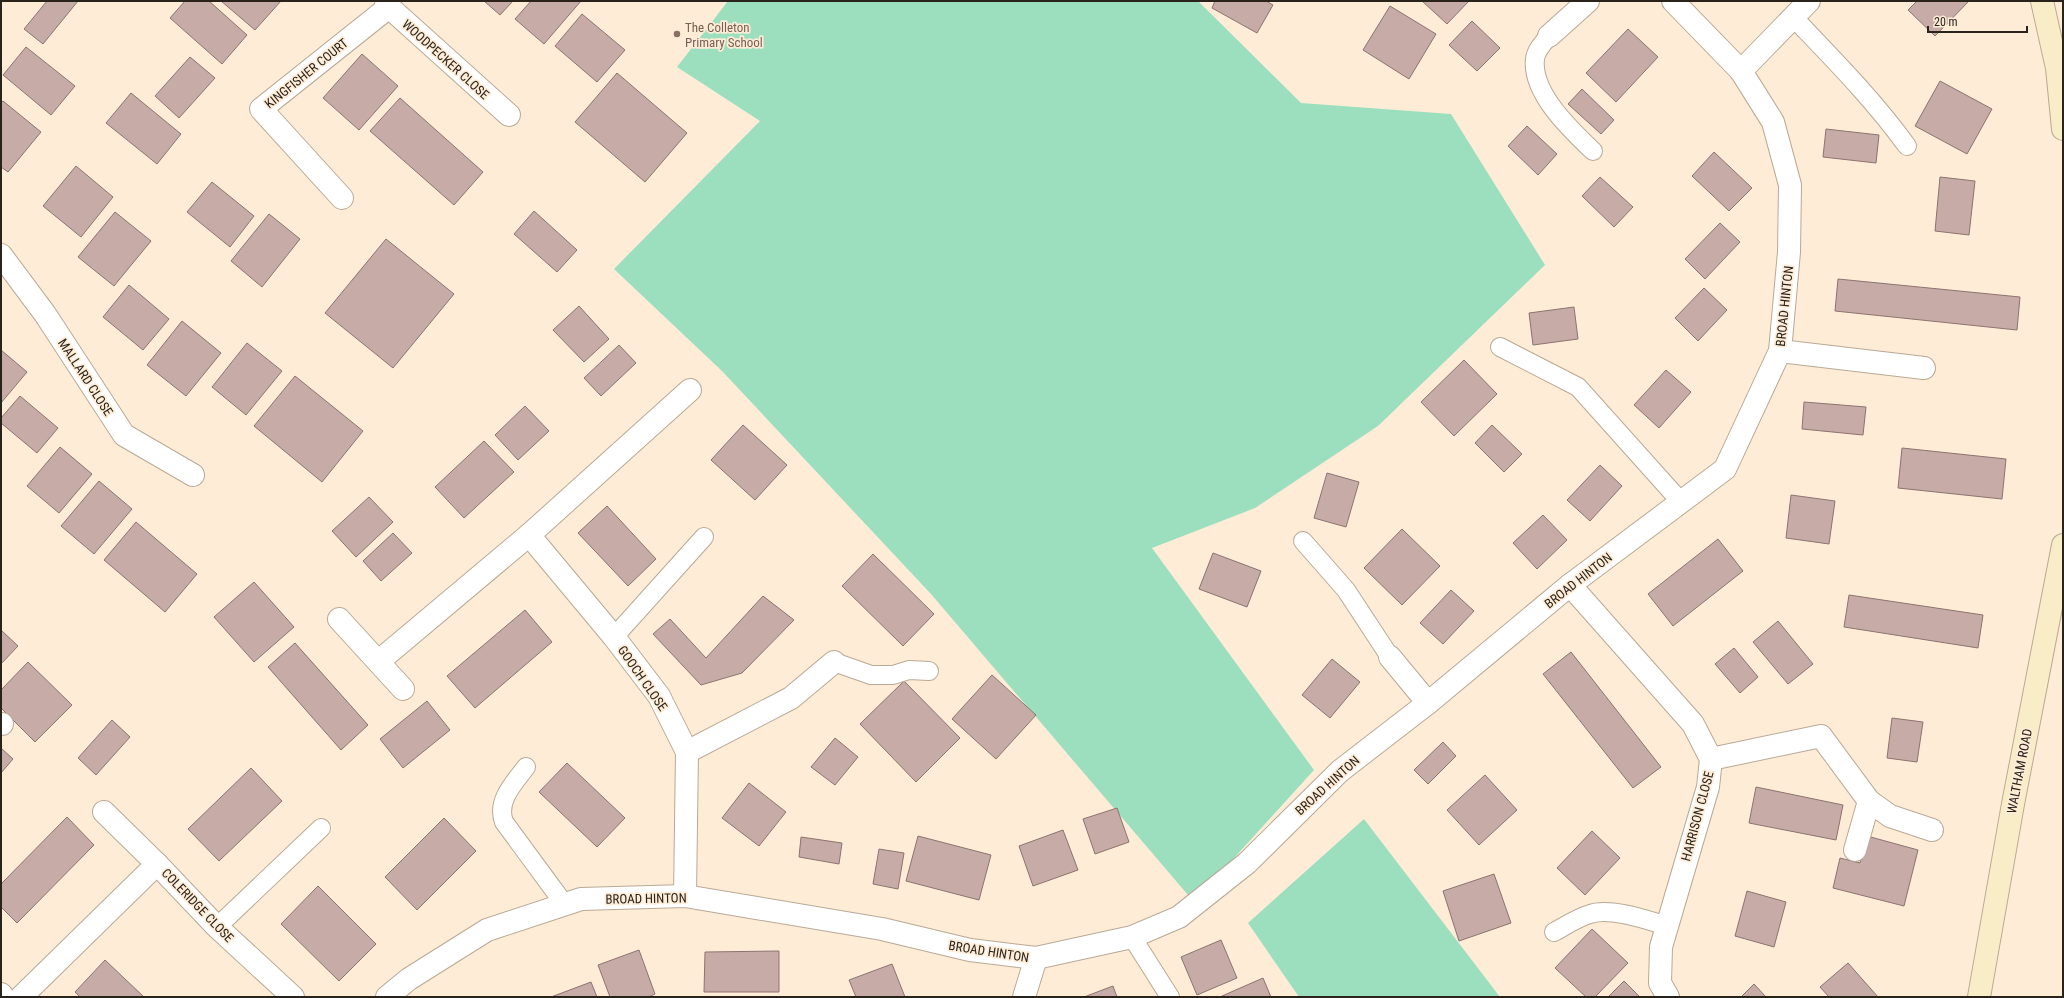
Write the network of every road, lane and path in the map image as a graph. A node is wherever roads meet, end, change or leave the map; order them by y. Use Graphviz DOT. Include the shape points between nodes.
graph roads {
  1 [pos="1588,1"];
  2 [pos="1673,1"];
  3 [pos="1809,1"];
  4 [pos="2042,1"];
  5 [pos="387,4"];
  6 [pos="1793,17"];
  7 [pos="1549,36"];
  8 [pos="1741,71"];
  9 [pos="509,115"];
  10 [pos="2063,129"];
  11 [pos="1907,146"];
  12 [pos="1593,151"];
  13 [pos="342,198"];
  14 [pos="1,255"];
  15 [pos="1500,347"];
  16 [pos="1780,351"];
  17 [pos="1924,368"];
  18 [pos="690,390"];
  19 [pos="193,475"];
  20 [pos="1681,502"];
  21 [pos="528,535"];
  22 [pos="704,537"];
  23 [pos="1303,541"];
  24 [pos="2063,545"];
  25 [pos="1570,585"];
  26 [pos="339,619"];
  27 [pos="614,637"];
  28 [pos="1390,657"];
  29 [pos="379,661"];
  30 [pos="834,662"];
  31 [pos="929,671"];
  32 [pos="403,689"];
  33 [pos="1428,703"];
  34 [pos="687,752"];
  35 [pos="1711,759"];
  36 [pos="526,767"];
  37 [pos="1868,801"];
  38 [pos="104,812"];
  39 [pos="321,828"];
  40 [pos="1932,830"];
  41 [pos="1855,850"];
  42 [pos="158,864"];
  43 [pos="685,896"];
  44 [pos="565,905"];
  45 [pos="1667,926"];
  46 [pos="218,927"];
  47 [pos="1554,932"];
  48 [pos="1132,937"];
  49 [pos="1036,958"];
  50 [pos="1,994"];
  51 [pos="3,997"];
  52 [pos="21,997"];
  53 [pos="293,997"];
  54 [pos="387,997"];
  55 [pos="1024,997"];
  56 [pos="1170,997"];
  57 [pos="1668,997"];
  58 [pos="1979,997"];
  1 -- 7 [label="street"];
  2 -- 8 [label="street, BROAD HINTON"];
  3 -- 6 [label="street"];
  4 -- 10 [label="main road" via="2057,68"];
  5 -- 9 [label="street, WOODPECKER CLOSE"];
  5 -- 13 [label="street, KINGFISHER COURT" via="261,109"];
  6 -- 8 [label="street"];
  6 -- 11 [label="lane" via="1885,115"];
  7 -- 12 [label="lane" via="1535,59 1542,91 1556,111"];
  8 -- 16 [label="street, BROAD HINTON" via="1773,122 1790,185 1789,252"];
  14 -- 19 [label="street, MALLARD CLOSE" via="45,314 124,435"];
  15 -- 20 [label="lane" via="1578,387"];
  16 -- 17 [label="street"];
  16 -- 20 [label="street, BROAD HINTON" via="1725,469"];
  18 -- 21 [label="street"];
  20 -- 25 [label="street, BROAD HINTON"];
  21 -- 27 [label="street, GOOCH CLOSE"];
  21 -- 29 [label="street"];
  22 -- 27 [label="lane"];
  23 -- 28 [label="lane" via="1346,590"];
  24 -- 58 [label="main road, WALTHAM ROAD"];
  25 -- 33 [label="street, BROAD HINTON"];
  25 -- 35 [label="street, HARRISON CLOSE" via="1694,724"];
  26 -- 29 [label="street"];
  27 -- 34 [label="street, GOOCH CLOSE" via="658,696"];
  28 -- 33 [label="street"];
  29 -- 32 [label="street"];
  30 -- 31 [label="lane" via="871,675 893,675 909,670"];
  30 -- 34 [label="street" via="791,698"];
  33 -- 48 [label="street, BROAD HINTON" via="1340,771 1247,863 1204,898 1179,917"];
  34 -- 43 [label="street, GOOCH CLOSE"];
  35 -- 37 [label="street" via="1821,736"];
  35 -- 45 [label="street, HARRISON CLOSE" via="1708,787"];
  36 -- 44 [label="lane" via="508,791 500,813"];
  37 -- 40 [label="street" via="1890,816"];
  37 -- 41 [label="street"];
  38 -- 42 [label="street, COLERIDGE CLOSE"];
  39 -- 46 [label="lane"];
  42 -- 46 [label="street, COLERIDGE CLOSE"];
  42 -- 52 [label="street"];
  43 -- 44 [label="street, BROAD HINTON" via="581,899"];
  43 -- 49 [label="street, BROAD HINTON" via="882,929 970,950"];
  44 -- 54 [label="street, BROAD HINTON" via="487,930 409,979"];
  45 -- 47 [label="lane" via="1636,917 1604,912 1591,913"];
  45 -- 57 [label="street, HARRISON CLOSE" via="1661,947 1660,983"];
  46 -- 53 [label="street, COLERIDGE CLOSE"];
  48 -- 49 [label="street, BROAD HINTON"];
  48 -- 56 [label="lane"];
  49 -- 55 [label="street"];
  50 -- 51 [label="street"];
}
